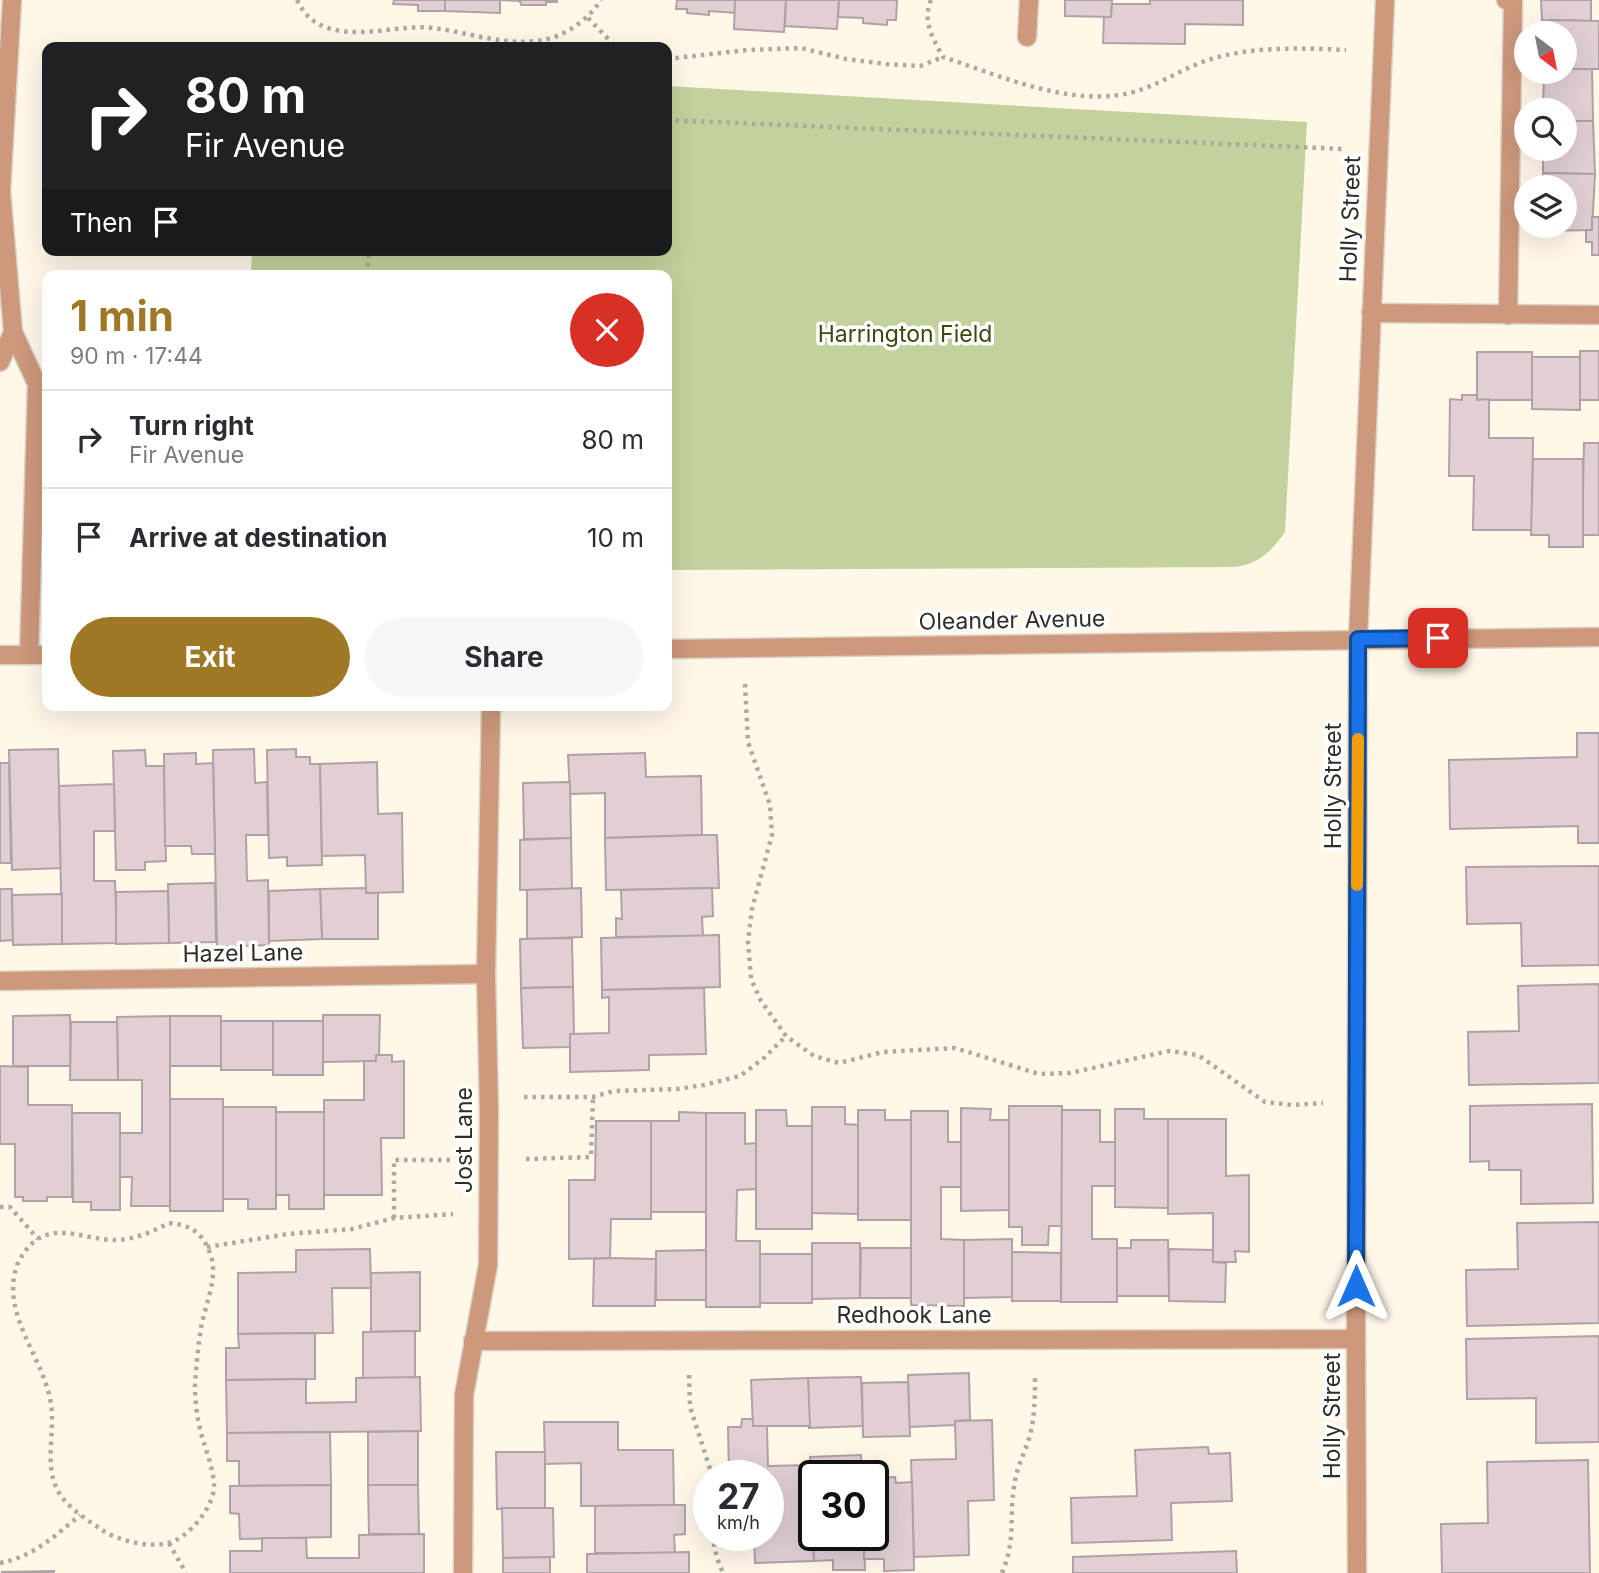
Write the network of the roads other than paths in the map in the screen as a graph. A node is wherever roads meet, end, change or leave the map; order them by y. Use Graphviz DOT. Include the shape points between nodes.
graph roads {
  1 [pos="12,0"];
  2 [pos="1029,0"];
  3 [pos="1385,0"];
  4 [pos="1506,0"];
  5 [pos="1027,37"];
  6 [pos="1371,313"];
  7 [pos="1508,315"];
  8 [pos="1599,315"];
  9 [pos="13,332"];
  10 [pos="0,362"];
  11 [pos="1599,637"];
  12 [pos="1358,639"];
  13 [pos="672,649"];
  14 [pos="0,655"];
  15 [pos="38,655"];
  16 [pos="491,711"];
  17 [pos="486,974"];
  18 [pos="0,981"];
  19 [pos="1356,1339"];
  20 [pos="473,1341"];
  21 [pos="463,1573"];
  22 [pos="1357,1573"];
  1 -- 9 [label="street" via="1,191"];
  2 -- 5 [label="street"];
  3 -- 6 [label="street, Holly Street"];
  4 -- 7 [label="street" via="1513,1"];
  6 -- 7 [label="street"];
  6 -- 12 [label="street, Holly Street"];
  7 -- 8 [label="street"];
  9 -- 10 [label="street"];
  9 -- 15 [label="street" via="37,384"];
  11 -- 12 [label="street, Oleander Avenue"];
  12 -- 13 [label="street, Oleander Avenue"];
  12 -- 19 [label="street, Holly Street"];
  14 -- 15 [label="street"];
  16 -- 17 [label="street, Jost Lane"];
  17 -- 18 [label="street, Hazel Lane"];
  17 -- 20 [label="street, Jost Lane" via="488,1265"];
  19 -- 20 [label="street, Redhook Lane"];
  19 -- 22 [label="street, Holly Street"];
  20 -- 21 [label="street, Jost Lane" via="464,1395"];
}
